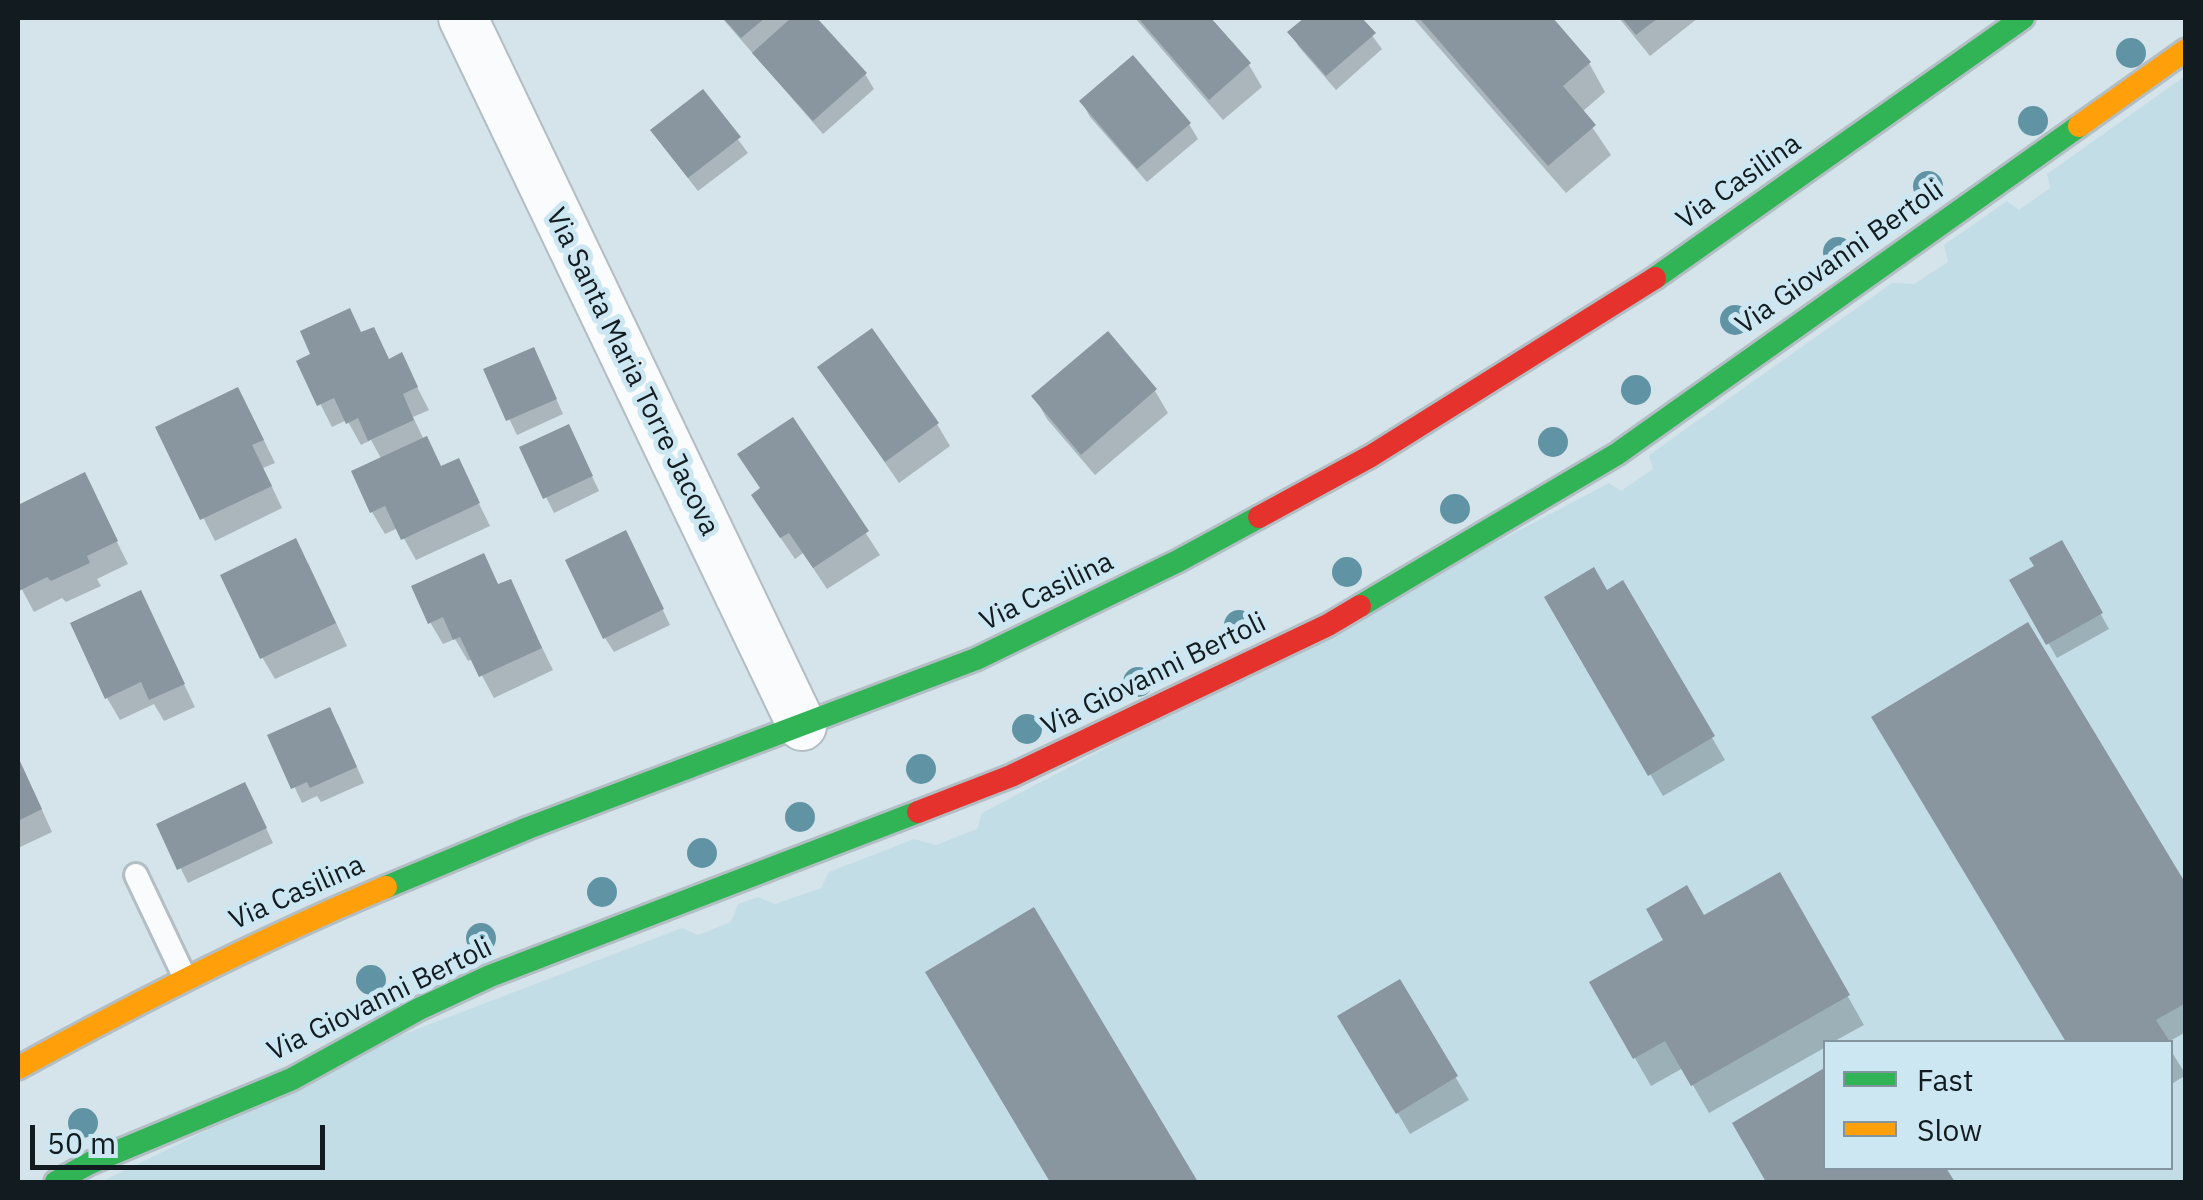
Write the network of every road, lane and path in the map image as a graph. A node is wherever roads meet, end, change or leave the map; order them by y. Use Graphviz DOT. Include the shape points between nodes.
graph roads {
  1 [pos="463,18"];
  2 [pos="2023,18"];
  3 [pos="2186,50"];
  4 [pos="802,726"];
  5 [pos="136,875"];
  6 [pos="185,978"];
  7 [pos="18,1068"];
  8 [pos="56,1182"];
  1 -- 4 [label="street, Via Santa Maria Torre Jacova"];
  2 -- 4 [label="street, Via Casilina" via="1659,275 1370,456 1032,634"];
  3 -- 8 [label="street, Via Giovanni Bertoli" via="1617,454 1328,625 1011,776 490,976 292,1079"];
  4 -- 6 [label="street, Via Casilina" via="443,862"];
  5 -- 6 [label="lane"];
  6 -- 7 [label="street, Via Casilina"];
}
